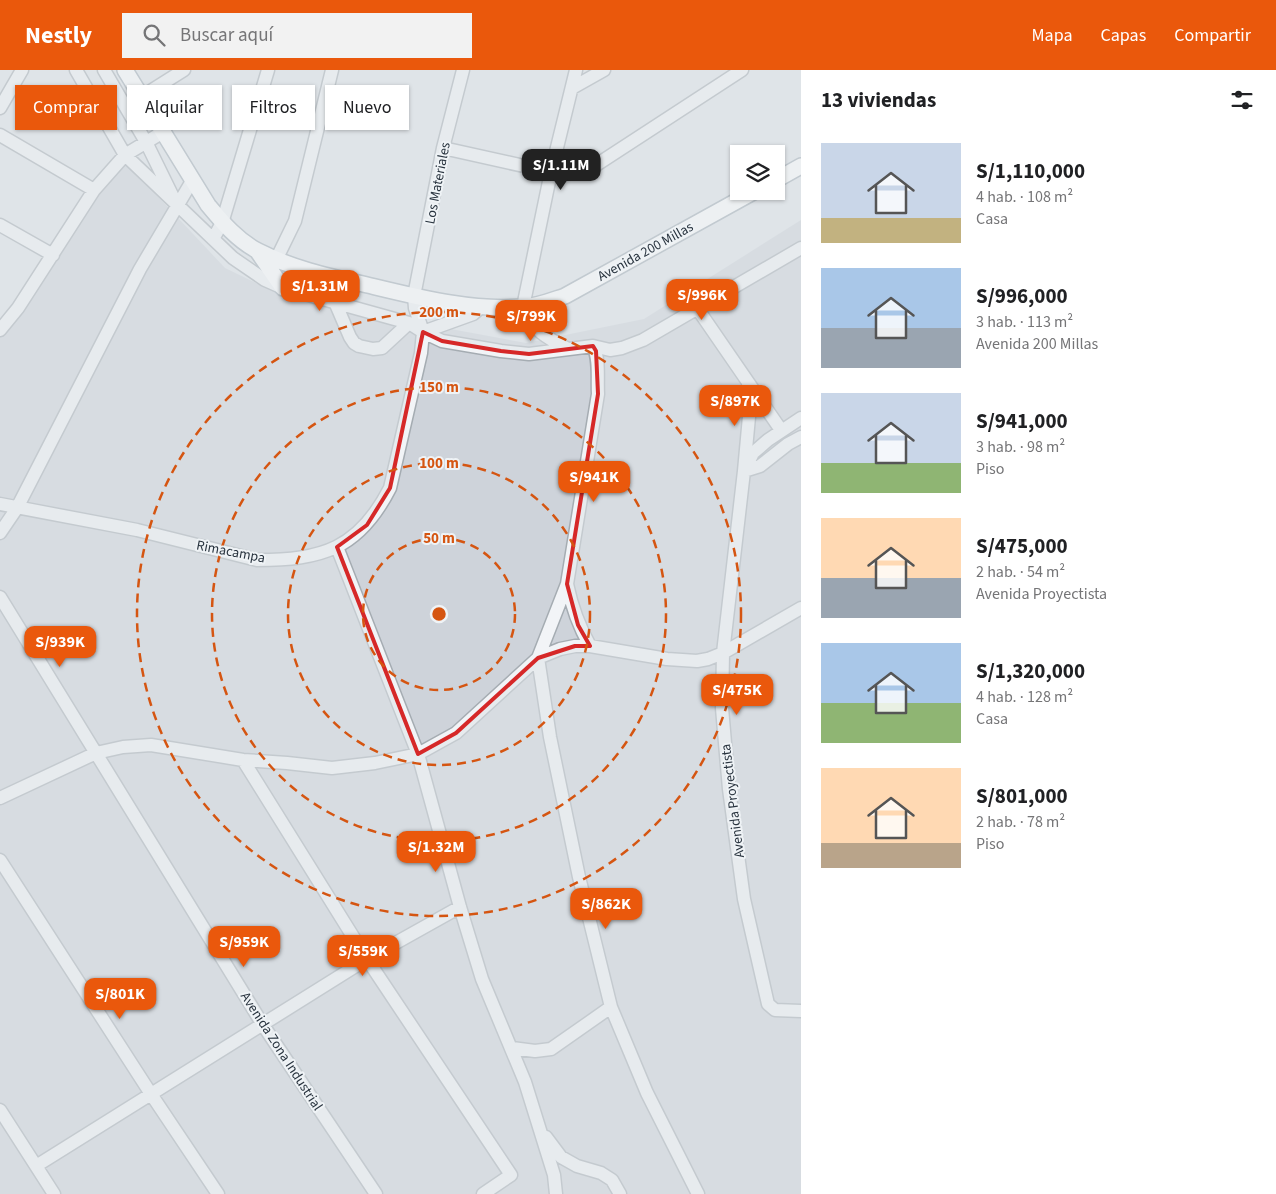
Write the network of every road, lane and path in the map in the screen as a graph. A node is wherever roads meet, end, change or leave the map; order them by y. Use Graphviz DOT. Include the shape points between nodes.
graph roads {
  1 [pos="22,70"];
  2 [pos="76,70"];
  3 [pos="104,70"];
  4 [pos="126,70"];
  5 [pos="184,70"];
  6 [pos="268,70"];
  7 [pos="332,70"];
  8 [pos="463,70"];
  9 [pos="576,70"];
  10 [pos="604,70"];
  11 [pos="742,70"];
  12 [pos="134,85"];
  13 [pos="160,85"];
  14 [pos="572,88"];
  15 [pos="0,108"];
  16 [pos="163,132"];
  17 [pos="0,135"];
  18 [pos="146,142"];
  19 [pos="443,148"];
  20 [pos="125,156"];
  21 [pos="801,166"];
  22 [pos="551,172"];
  23 [pos="785,175"];
  24 [pos="192,181"];
  25 [pos="94,190"];
  26 [pos="739,200"];
  27 [pos="178,206"];
  28 [pos="222,223"];
  29 [pos="0,225"];
  30 [pos="212,239"];
  31 [pos="801,248"];
  32 [pos="257,251"];
  33 [pos="53,255"];
  34 [pos="276,260"];
  35 [pos="283,288"];
  36 [pos="414,296"];
  37 [pos="335,302"];
  38 [pos="481,307"];
  39 [pos="523,307"];
  40 [pos="697,308"];
  41 [pos="409,323"];
  42 [pos="1,326"];
  43 [pos="423,332"];
  44 [pos="593,346"];
  45 [pos="568,349"];
  46 [pos="748,383"];
  47 [pos="801,418"];
  48 [pos="780,430"];
  49 [pos="801,437"];
  50 [pos="744,471"];
  51 [pos="0,504"];
  52 [pos="17,508"];
  53 [pos="0,533"];
  54 [pos="337,547"];
  55 [pos="567,584"];
  56 [pos="0,598"];
  57 [pos="801,608"];
  58 [pos="590,646"];
  59 [pos="723,653"];
  60 [pos="538,658"];
  61 [pos="96,752"];
  62 [pos="418,754"];
  63 [pos="243,760"];
  64 [pos="0,798"];
  65 [pos="0,860"];
  66 [pos="460,907"];
  67 [pos="367,959"];
  68 [pos="611,1007"];
  69 [pos="801,1011"];
  70 [pos="263,1024"];
  71 [pos="512,1048"];
  72 [pos="151,1094"];
  73 [pos="0,1110"];
  74 [pos="538,1122"];
  75 [pos="36,1166"];
  76 [pos="54,1194"];
  77 [pos="218,1194"];
  78 [pos="376,1194"];
  79 [pos="482,1194"];
  80 [pos="556,1194"];
  81 [pos="620,1194"];
  82 [pos="698,1194"];
  1 -- 15 [label="street"];
  2 -- 20 [label="street"];
  3 -- 18 [label="street"];
  4 -- 12 [label="main road, Avenida 200 Millas"];
  5 -- 13 [label="street"];
  6 -- 28 [label="street"];
  7 -- 34 [label="street" via="294,221"];
  8 -- 19 [label="street, Los Materiales"];
  9 -- 14 [label="street"];
  10 -- 14 [label="street"];
  11 -- 22 [label="street" via="590,169"];
  14 -- 22 [label="street"];
  16 -- 18 [label="street"];
  16 -- 24 [label="main road, Avenida 200 Millas"];
  17 -- 25 [label="street"];
  18 -- 20 [label="street"];
  18 -- 27 [label="street"];
  19 -- 22 [label="street"];
  19 -- 36 [label="street, Los Materiales"];
  20 -- 25 [label="street"];
  20 -- 27 [label="street"];
  21 -- 23 [label="main road"];
  22 -- 39 [label="street"];
  24 -- 27 [label="street"];
  24 -- 28 [label="main road, Avenida 200 Millas"];
  25 -- 33 [label="street"];
  26 -- 39 [label="main road, Avenida 200 Millas" via="565,296"];
  27 -- 30 [label="street"];
  27 -- 52 [label="street" via="140,269"];
  28 -- 30 [label="street"];
  28 -- 32 [label="main road, Avenida 200 Millas"];
  29 -- 33 [label="street"];
  30 -- 35 [label="street" via="257,275"];
  31 -- 40 [label="street"];
  32 -- 34 [label="main road, Avenida 200 Millas"];
  32 -- 35 [label="main road"];
  33 -- 42 [label="street" via="18,308"];
  34 -- 36 [label="main road, Avenida 200 Millas" via="304,270"];
  35 -- 37 [label="street"];
  36 -- 38 [label="main road, Avenida 200 Millas"];
  36 -- 43 [label="street, Rimacampa"];
  37 -- 41 [label="street"];
  37 -- 41 [label="street" via="350,337 360,346 382,348"];
  38 -- 39 [label="main road, Avenida 200 Millas"];
  38 -- 43 [label="street" via="473,314"];
  39 -- 45 [label="street" via="526,317 543,335"];
  40 -- 44 [label="street" via="629,346 610,350"];
  40 -- 46 [label="street"];
  41 -- 43 [label="street"];
  43 -- 45 [label="street" via="442,341 501,351 529,354"];
  43 -- 54 [label="street, Rimacampa" via="390,488 367,525"];
  44 -- 45 [label="street"];
  44 -- 55 [label="street" via="598,394"];
  46 -- 48 [label="street"];
  46 -- 50 [label="street" via="750,406"];
  47 -- 48 [label="street, Avenida Proyectista"];
  48 -- 50 [label="street, Avenida Proyectista" via="753,453"];
  49 -- 50 [label="street" via="760,466"];
  50 -- 59 [label="street, Avenida Proyectista"];
  51 -- 52 [label="street, Rimacampa"];
  52 -- 53 [label="street"];
  52 -- 54 [label="street, Rimacampa" via="138,530 257,560 303,557"];
  54 -- 62 [label="street"];
  55 -- 58 [label="street" via="578,626"];
  55 -- 60 [label="street"];
  56 -- 61 [label="street, Avenida Zona Industrial"];
  57 -- 59 [label="street"];
  58 -- 59 [label="street" via="697,661"];
  58 -- 60 [label="street" via="560,649"];
  59 -- 69 [label="street, Avenida Proyectista" via="722,708 744,899 768,1004 776,1010"];
  60 -- 62 [label="street" via="456,733"];
  60 -- 68 [label="street" via="550,737"];
  61 -- 63 [label="street" via="151,745"];
  61 -- 64 [label="street"];
  61 -- 70 [label="street, Avenida Zona Industrial"];
  62 -- 63 [label="street" via="332,768"];
  62 -- 66 [label="street"];
  63 -- 67 [label="street"];
  65 -- 72 [label="street"];
  66 -- 67 [label="street"];
  66 -- 71 [label="street" via="482,979"];
  67 -- 70 [label="street"];
  67 -- 79 [label="street" via="511,1175"];
  68 -- 71 [label="street" via="551,1049"];
  68 -- 82 [label="street" via="647,1093"];
  70 -- 72 [label="street"];
  70 -- 78 [label="street, Avenida Zona Industrial"];
  71 -- 74 [label="street"];
  72 -- 75 [label="street"];
  72 -- 77 [label="street"];
  73 -- 75 [label="street"];
  74 -- 80 [label="street" via="554,1175"];
  74 -- 81 [label="street" via="561,1157 601,1173 612,1180"];
  75 -- 76 [label="street"];
}
